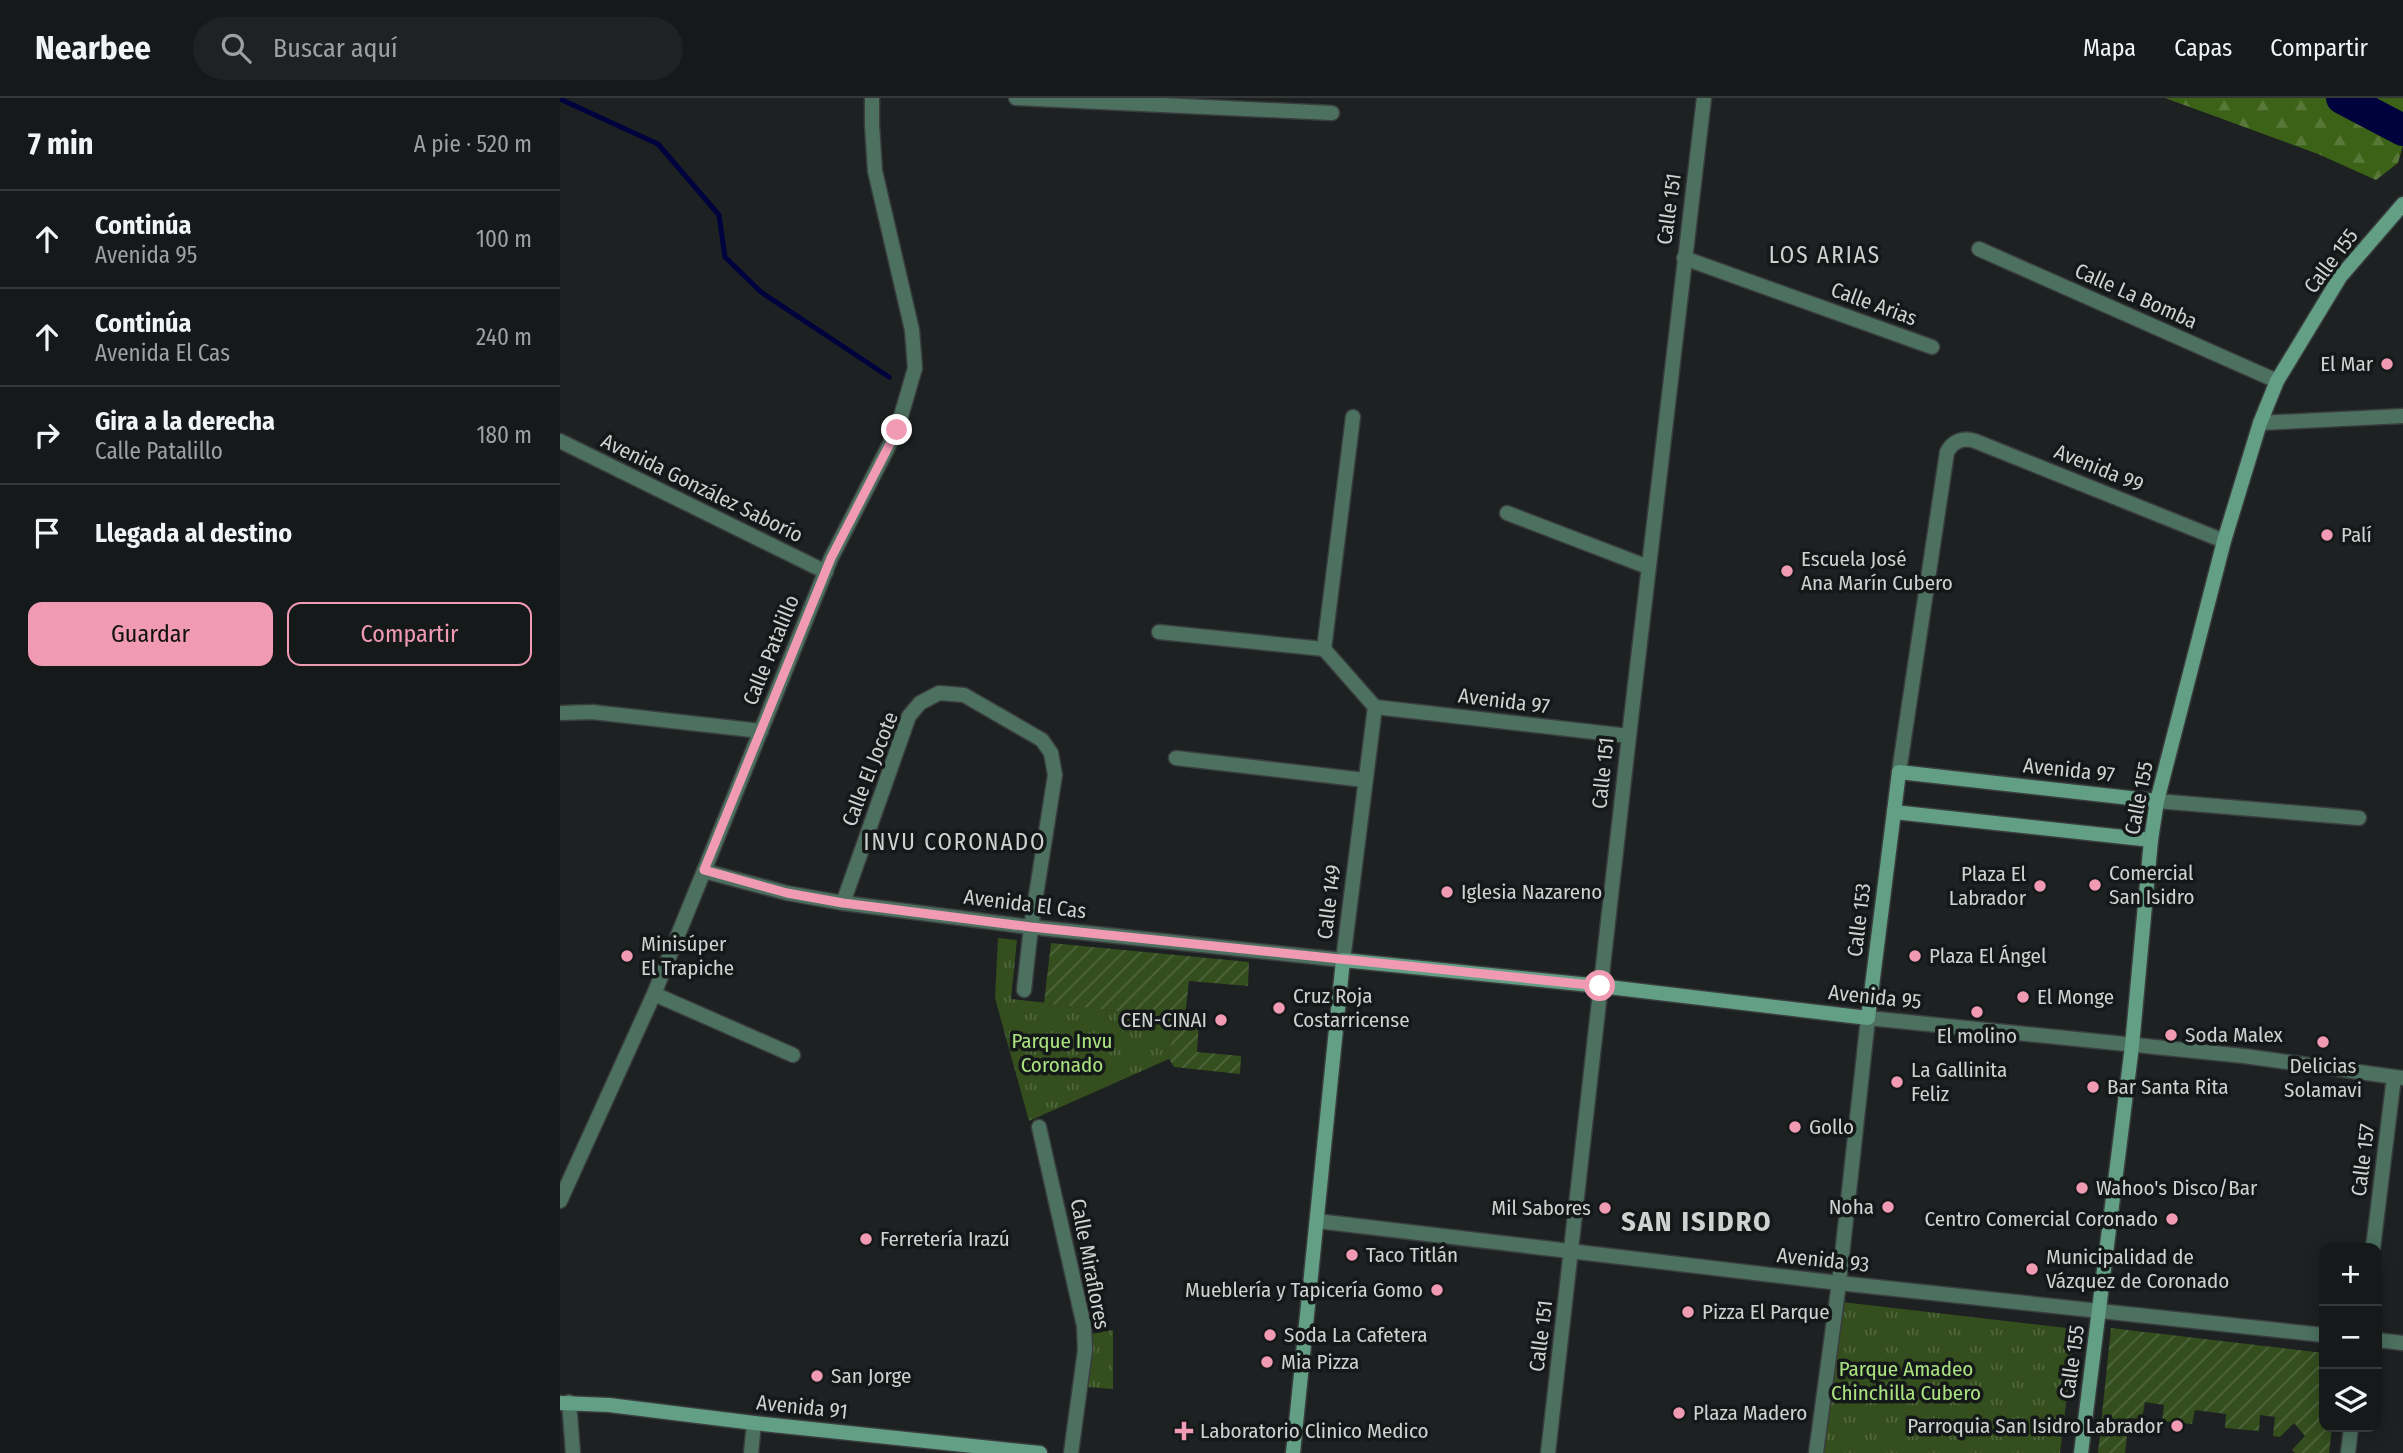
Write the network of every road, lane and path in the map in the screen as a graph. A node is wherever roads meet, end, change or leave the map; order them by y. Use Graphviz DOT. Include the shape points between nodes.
graph roads {
  1 [pos="872,98"];
  2 [pos="1016,98"];
  3 [pos="1704,98"];
  4 [pos="1332,113"];
  5 [pos="2403,204"];
  6 [pos="1979,249"];
  7 [pos="1684,258"];
  8 [pos="1932,347"];
  9 [pos="2277,381"];
  10 [pos="2403,416"];
  11 [pos="1353,417"];
  12 [pos="2260,423"];
  13 [pos="560,441"];
  14 [pos="1958,441"];
  15 [pos="1507,513"];
  16 [pos="2224,541"];
  17 [pos="1648,567"];
  18 [pos="826,572"];
  19 [pos="1159,632"];
  20 [pos="1324,649"];
  21 [pos="1375,707"];
  22 [pos="560,713"];
  23 [pos="761,731"];
  24 [pos="1629,736"];
  25 [pos="1176,758"];
  26 [pos="1899,772"];
  27 [pos="1365,780"];
  28 [pos="2157,801"];
  29 [pos="1894,812"];
  30 [pos="2359,818"];
  31 [pos="2151,840"];
  32 [pos="704,870"];
  33 [pos="843,903"];
  34 [pos="1031,927"];
  35 [pos="1343,960"];
  36 [pos="1600,986"];
  37 [pos="1024,990"];
  38 [pos="654,994"];
  39 [pos="1868,1018"];
  40 [pos="2132,1046"];
  41 [pos="793,1055"];
  42 [pos="2399,1077"];
  43 [pos="1039,1127"];
  44 [pos="560,1201"];
  45 [pos="1317,1221"];
  46 [pos="2375,1243"];
  47 [pos="1572,1252"];
  48 [pos="1839,1283"];
  49 [pos="2100,1312"];
  50 [pos="2319,1334"];
  51 [pos="2382,1341"];
  52 [pos="2403,1343"];
  53 [pos="565,1403"];
  54 [pos="754,1423"];
  55 [pos="2350,1432"];
  56 [pos="573,1453"];
  57 [pos="751,1453"];
  58 [pos="1040,1453"];
  59 [pos="1071,1453"];
  60 [pos="1293,1453"];
  61 [pos="1548,1453"];
  62 [pos="1816,1453"];
  63 [pos="2081,1453"];
  64 [pos="2348,1453"];
  1 -- 18 [label="street, Calle Patalillo" via="875,171 908,309 915,368 897,430"];
  2 -- 4 [label="street"];
  3 -- 7 [label="street, Calle 151"];
  5 -- 9 [label="main road, Calle 155" via="2340,277"];
  6 -- 9 [label="street, Calle La Bomba"];
  7 -- 8 [label="street, Calle Arias"];
  7 -- 17 [label="street, Calle 151"];
  9 -- 12 [label="main road, Calle 155"];
  10 -- 12 [label="street"];
  11 -- 20 [label="street"];
  12 -- 16 [label="main road, Calle 155"];
  13 -- 18 [label="street, Avenida González Saborío"];
  14 -- 16 [label="street, Avenida 99" via="1975,441"];
  14 -- 26 [label="street, Calle 153" via="1947,453"];
  15 -- 17 [label="street"];
  16 -- 28 [label="main road, Calle 155"];
  17 -- 24 [label="street, Calle 151"];
  18 -- 23 [label="street, Calle Patalillo"];
  19 -- 20 [label="street"];
  20 -- 21 [label="street"];
  21 -- 24 [label="street, Avenida 97"];
  21 -- 27 [label="street, Calle 149"];
  22 -- 23 [label="street" via="592,712"];
  23 -- 32 [label="street, Calle Patalillo"];
  24 -- 36 [label="street, Calle 151"];
  25 -- 27 [label="street"];
  26 -- 28 [label="main road, Avenida 97"];
  26 -- 29 [label="main road, Calle 153"];
  27 -- 35 [label="street, Calle 149"];
  28 -- 30 [label="street, Avenida 97"];
  28 -- 31 [label="main road, Calle 155"];
  29 -- 31 [label="main road"];
  29 -- 39 [label="main road, Calle 153"];
  31 -- 40 [label="main road, Calle 155"];
  32 -- 33 [label="street, Avenida El Cas"];
  32 -- 38 [label="street, Calle Patalillo"];
  33 -- 34 [label="street, Avenida El Cas"];
  33 -- 34 [label="street, Calle El Jocote" via="909,716 939,693 964,695 1042,740 1051,753 1055,775"];
  34 -- 35 [label="street, Avenida El Cas"];
  34 -- 37 [label="street, Calle El Jocote"];
  35 -- 36 [label="main road, Avenida 95"];
  35 -- 45 [label="main road, Calle 149"];
  36 -- 39 [label="main road, Avenida 95"];
  36 -- 47 [label="street, Calle 151"];
  38 -- 41 [label="street"];
  38 -- 44 [label="street, Calle Patalillo"];
  39 -- 40 [label="street, Avenida 95"];
  39 -- 48 [label="street, Calle 153"];
  40 -- 42 [label="street, Avenida 95"];
  40 -- 49 [label="main road, Calle 155"];
  42 -- 46 [label="street, Calle 157"];
  43 -- 59 [label="street, Calle Miraflores" via="1084,1326"];
  45 -- 47 [label="street, Avenida 93"];
  45 -- 60 [label="main road, Calle 149"];
  47 -- 48 [label="street, Avenida 93"];
  47 -- 61 [label="street, Calle 151"];
  48 -- 49 [label="street, Avenida 93"];
  48 -- 62 [label="street, Calle 153"];
  49 -- 50 [label="street, Avenida 93"];
  49 -- 63 [label="main road, Calle 155"];
  51 -- 52 [label="street"];
  53 -- 54 [label="main road, Avenida 91"];
  53 -- 56 [label="street"];
  54 -- 57 [label="street"];
  54 -- 58 [label="main road, Avenida 91"];
  55 -- 64 [label="street"];
}
